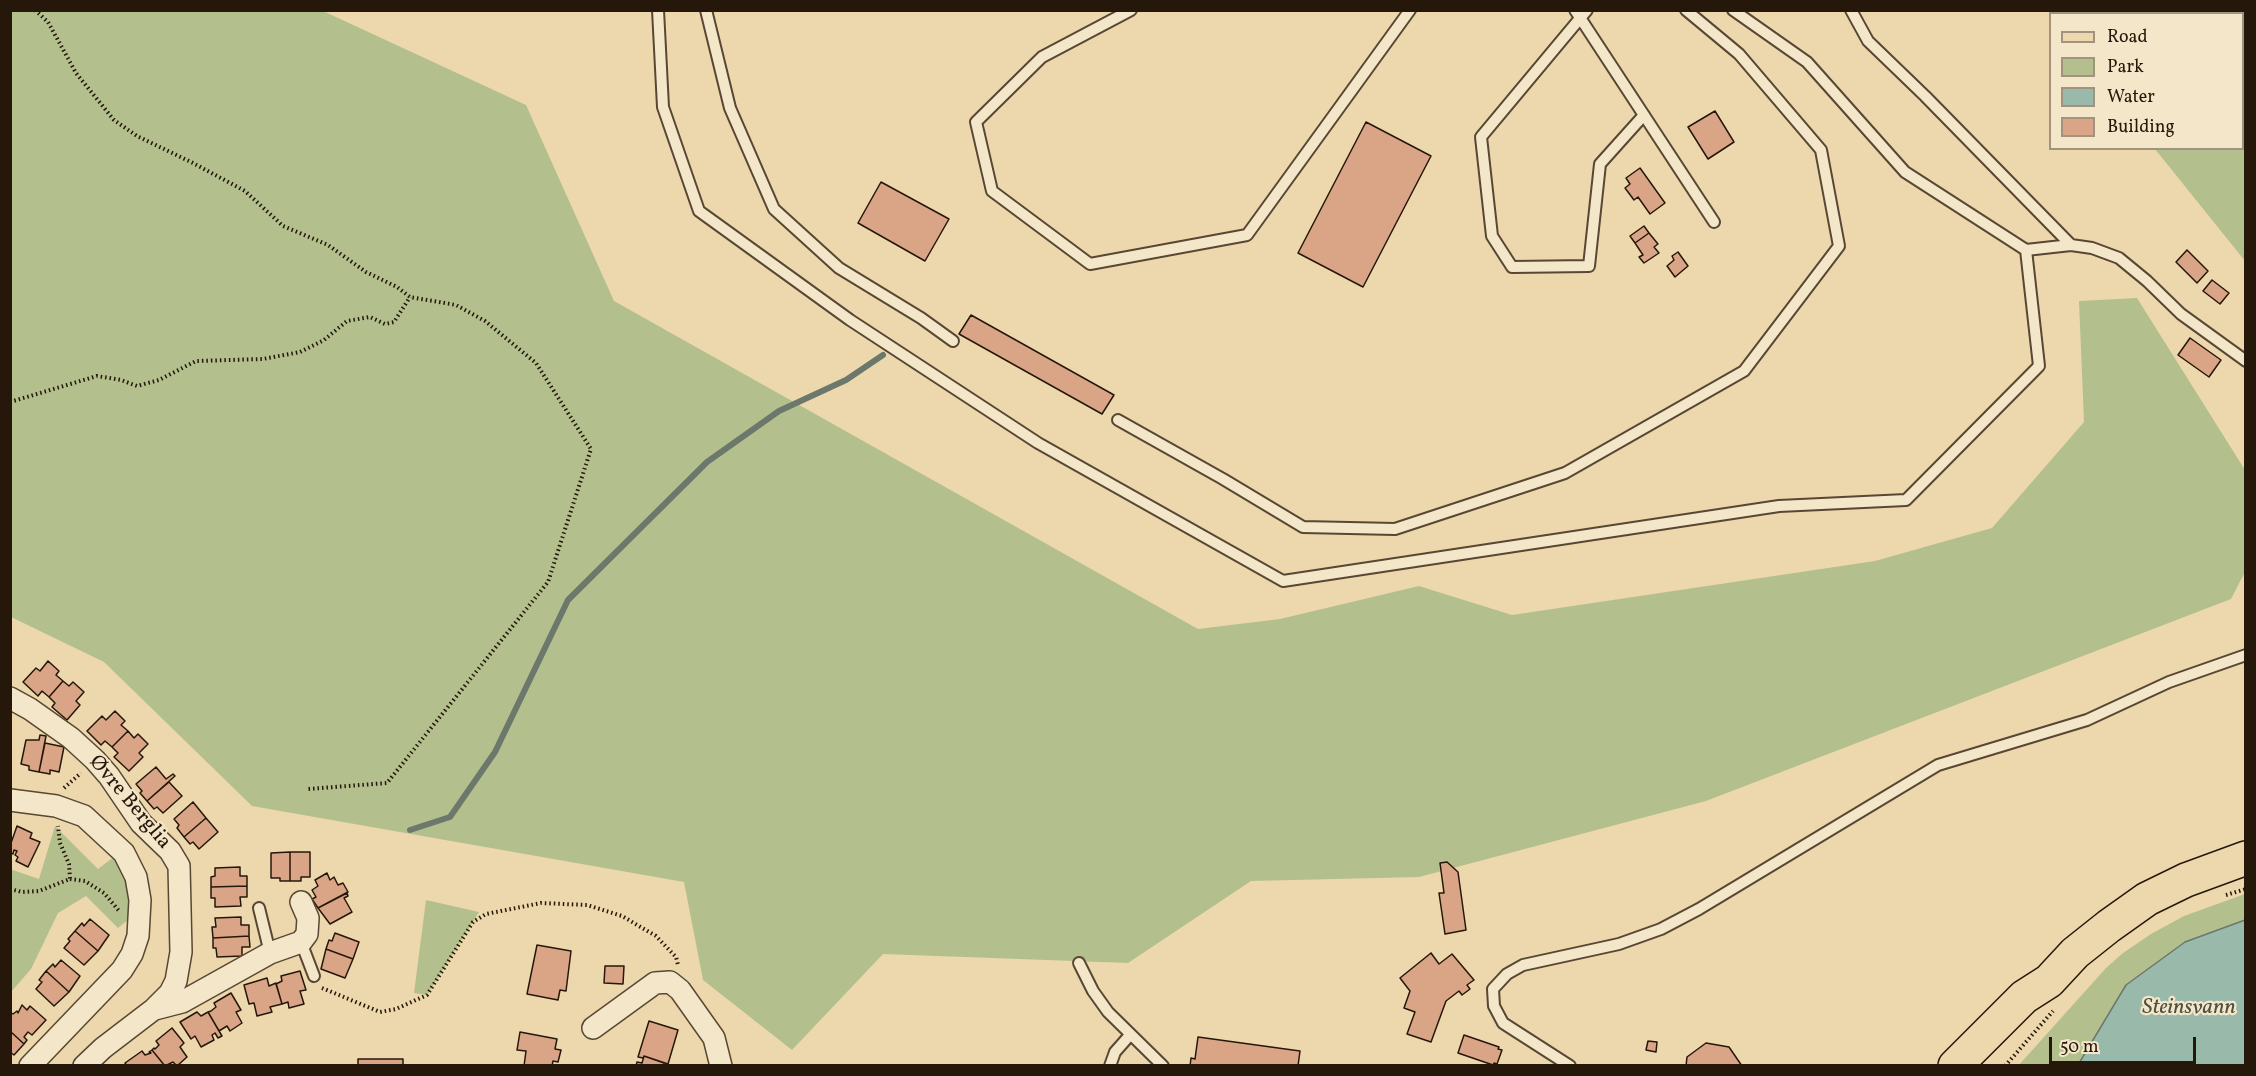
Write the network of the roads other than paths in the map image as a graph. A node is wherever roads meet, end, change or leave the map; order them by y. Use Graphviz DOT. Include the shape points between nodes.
graph roads {
  1 [pos="658,10"];
  2 [pos="706,10"];
  3 [pos="1131,10"];
  4 [pos="1410,10"];
  5 [pos="1686,10"];
  6 [pos="1733,10"];
  7 [pos="1851,10"];
  8 [pos="1581,13"];
  9 [pos="1644,115"];
  10 [pos="1714,222"];
  11 [pos="2071,245"];
  12 [pos="2026,250"];
  13 [pos="953,342"];
  14 [pos="2246,361"];
  15 [pos="1118,420"];
  16 [pos="2246,656"];
  17 [pos="10,698"];
  18 [pos="10,800"];
  19 [pos="2246,858"];
  20 [pos="301,902"];
  21 [pos="259,908"];
  22 [pos="301,942"];
  23 [pos="270,953"];
  24 [pos="1078,963"];
  25 [pos="316,981"];
  26 [pos="2053,993"];
  27 [pos="154,1009"];
  28 [pos="594,1028"];
  29 [pos="1130,1035"];
  30 [pos="30,1065"];
  31 [pos="84,1065"];
  32 [pos="722,1065"];
  33 [pos="1110,1065"];
  34 [pos="1163,1065"];
  35 [pos="1570,1065"];
  36 [pos="1955,1065"];
  37 [pos="1983,1065"];
  1 -- 12 [label="lane" via="663,107 699,212 850,320 1038,443 1283,581 1779,506 1906,500 2039,366"];
  2 -- 13 [label="lane" via="730,108 774,209 839,268"];
  3 -- 4 [label="lane" via="1042,57 976,122 992,191 1090,264 1247,235"];
  5 -- 15 [label="lane" via="1739,54 1821,150 1839,246 1744,371 1566,473 1395,529 1303,527"];
  6 -- 12 [label="lane" via="1807,62 1905,172"];
  7 -- 11 [label="lane" via="1868,41"];
  8 -- 9 [label="lane"];
  8 -- 9 [label="lane" via="1481,137 1492,236 1512,267 1589,266 1600,164"];
  9 -- 10 [label="lane"];
  11 -- 12 [label="lane"];
  11 -- 14 [label="lane" via="2119,258 2181,314"];
  16 -- 35 [label="lane" via="2169,682 2087,720 1938,765 1661,929 1619,944 1522,965 1507,974 1493,988 1494,1006 1503,1023"];
  17 -- 27 [label="street, Øvre Berglia" via="71,738 95,760 179,867 178,977 170,993"];
  18 -- 30 [label="street" via="51,805 84,816 124,852 136,877 140,900 138,936 122,970"];
  19 -- 26 [label="main road" via="2147,899 2075,953"];
  20 -- 22 [label="street" via="308,918 307,934"];
  21 -- 23 [label="lane"];
  22 -- 23 [label="street, Øvre Berglia"];
  22 -- 25 [label="lane"];
  23 -- 27 [label="street, Øvre Berglia" via="182,1002"];
  24 -- 29 [label="lane" via="1108,1012"];
  26 -- 36 [label="main road" via="2024,998"];
  26 -- 37 [label="main road" via="2036,1003"];
  27 -- 31 [label="street, Øvre Berglia"];
  28 -- 32 [label="street" via="655,983 670,982 714,1038"];
  29 -- 33 [label="lane" via="1114,1052"];
  29 -- 34 [label="lane"];
}
